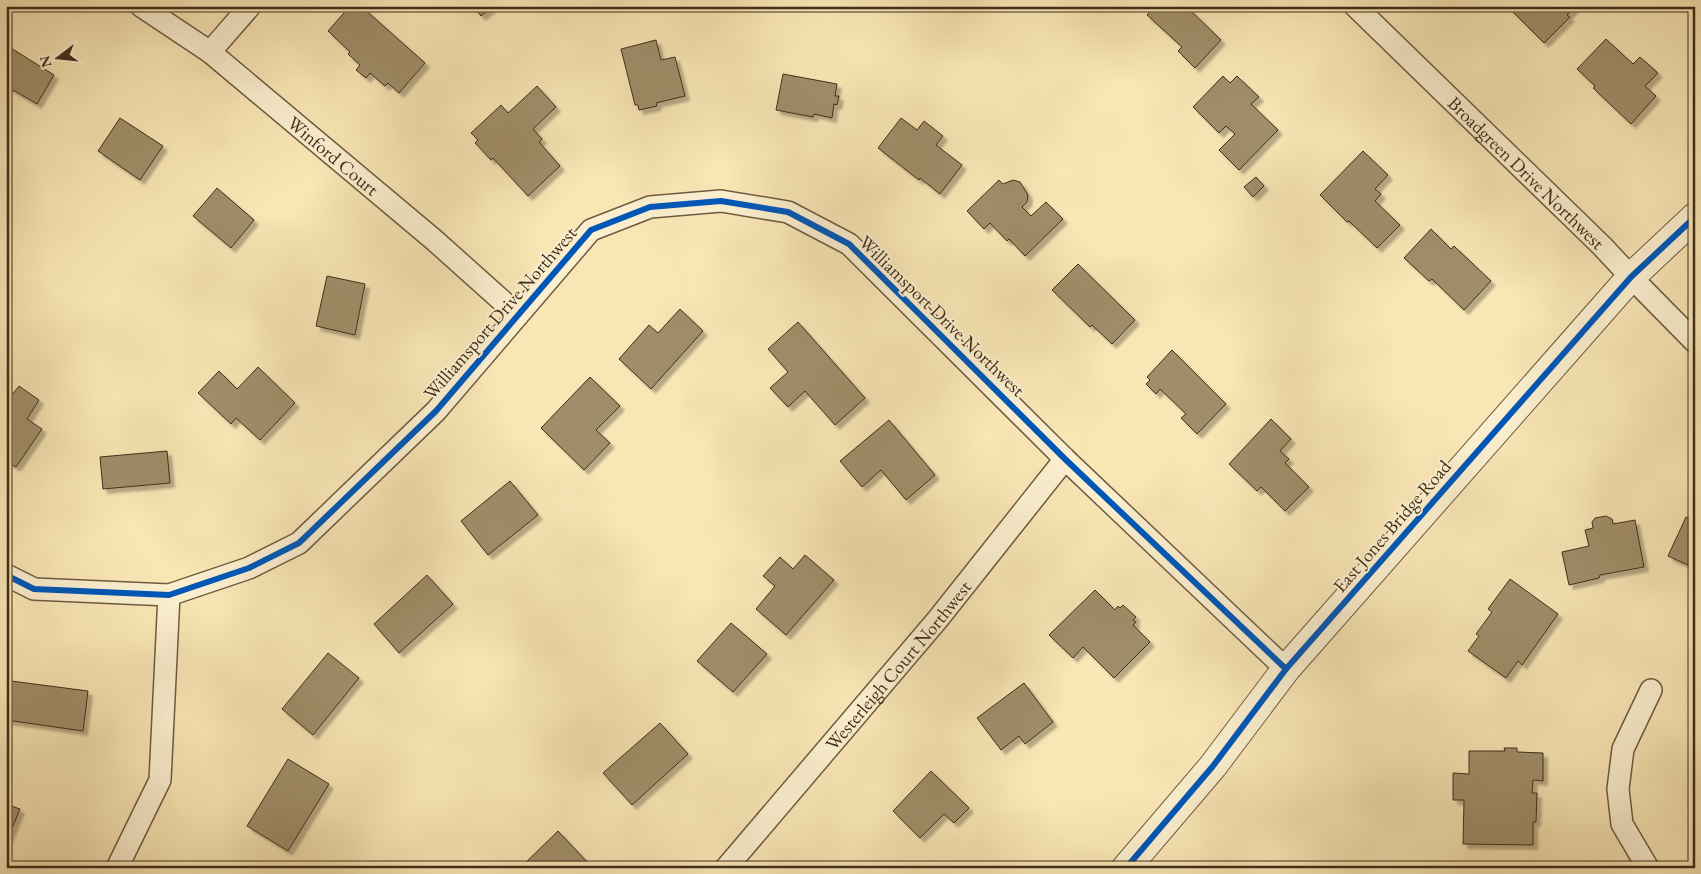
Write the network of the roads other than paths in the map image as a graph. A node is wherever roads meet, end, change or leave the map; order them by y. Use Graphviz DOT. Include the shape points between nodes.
graph roads {
  1 [pos="141,6"];
  2 [pos="250,6"];
  3 [pos="1355,6"];
  4 [pos="210,52"];
  5 [pos="1695,217"];
  6 [pos="1631,277"];
  7 [pos="518,315"];
  8 [pos="1695,342"];
  9 [pos="1065,458"];
  10 [pos="6,575"];
  11 [pos="169,596"];
  12 [pos="1286,669"];
  13 [pos="1651,690"];
  14 [pos="117,868"];
  15 [pos="726,868"];
  16 [pos="1126,868"];
  17 [pos="1648,868"];
  1 -- 4 [label="street, Winford Court"];
  2 -- 4 [label="street"];
  3 -- 6 [label="street, Broadgreen Drive Northwest"];
  4 -- 7 [label="street, Winford Court" via="433,239"];
  5 -- 6 [label="street, East Jones Bridge Road"];
  6 -- 8 [label="street, Broadgreen Drive Northwest"];
  6 -- 12 [label="street, East Jones Bridge Road"];
  7 -- 9 [label="street, Williamsport Drive Northwest" via="591,230 650,207 721,201 788,212 849,244"];
  7 -- 11 [label="street, Williamsport Drive Northwest" via="436,411 299,543 249,568"];
  9 -- 12 [label="street, Williamsport Drive Northwest"];
  9 -- 15 [label="street, Westerleigh Court Northwest" via="938,619"];
  10 -- 11 [label="street, Williamsport Drive Northwest" via="34,589"];
  11 -- 14 [label="street" via="160,780"];
  12 -- 16 [label="street, East Jones Bridge Road" via="1213,766"];
  13 -- 17 [label="street" via="1623,749 1618,789 1622,824"];
}
